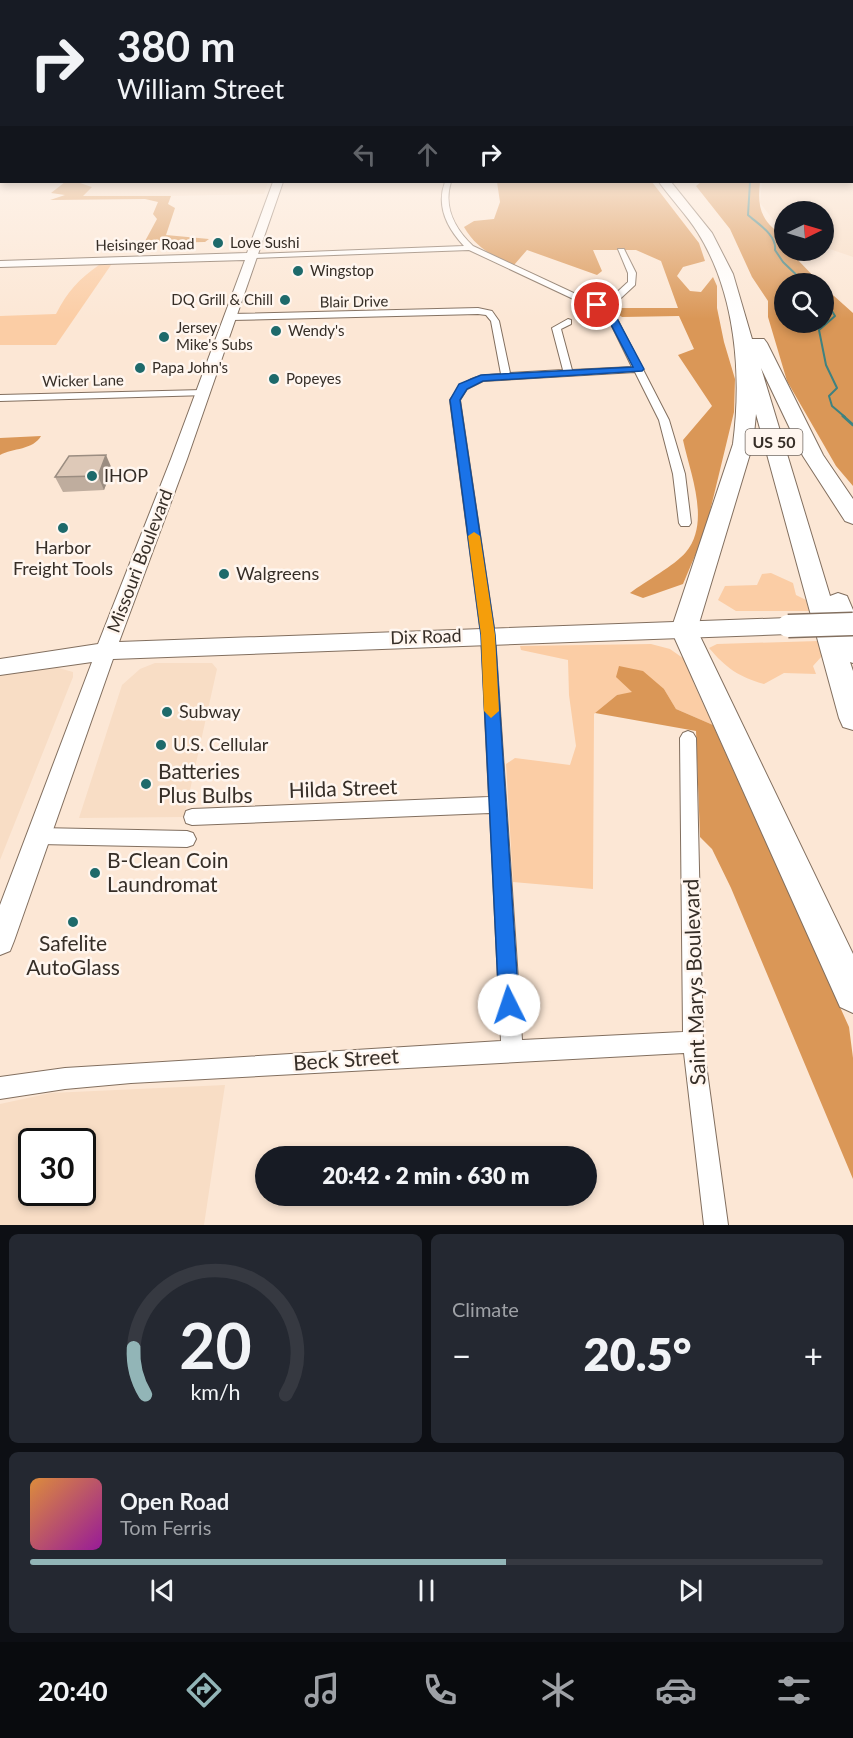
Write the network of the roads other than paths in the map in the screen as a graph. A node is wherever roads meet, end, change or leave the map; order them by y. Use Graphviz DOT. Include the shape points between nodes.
graph roads {
  1 [pos="270,204"];
  2 [pos="446,204"];
  3 [pos="682,204"];
  4 [pos="699,204"];
  5 [pos="470,248"];
  6 [pos="621,251"];
  7 [pos="252,256"];
  8 [pos="0,264"];
  9 [pos="597,305"];
  10 [pos="610,313"];
  11 [pos="231,317"];
  12 [pos="586,318"];
  13 [pos="568,322"];
  14 [pos="750,335"];
  15 [pos="639,369"];
  16 [pos="568,372"];
  17 [pos="506,376"];
  18 [pos="204,393"];
  19 [pos="0,398"];
  20 [pos="853,516"];
  21 [pos="685,523"];
  22 [pos="853,624"];
  23 [pos="684,630"];
  24 [pos="488,635"];
  25 [pos="107,651"];
  26 [pos="853,652"];
  27 [pos="0,667"];
  28 [pos="853,718"];
  29 [pos="688,738"];
  30 [pos="496,805"];
  31 [pos="192,817"];
  32 [pos="39,836"];
  33 [pos="187,839"];
  34 [pos="0,940"];
  35 [pos="853,994"];
  36 [pos="693,1042"];
  37 [pos="512,1050"];
  38 [pos="0,1088"];
  39 [pos="716,1225"];
  1 -- 7 [label="main road, Missouri Boulevard"];
  2 -- 5 [label="street" via="458,238"];
  3 -- 14 [label="highway, US 50" via="705,233"];
  4 -- 14 [label="highway, US 50" via="725,246"];
  5 -- 7 [label="street, Heisinger Road"];
  5 -- 9 [label="street"];
  6 -- 9 [label="street" via="632,273 632,283 618,296"];
  7 -- 8 [label="main road, Heisinger Road"];
  7 -- 11 [label="main road, Missouri Boulevard"];
  9 -- 10 [label="street"];
  10 -- 12 [label="street"];
  10 -- 15 [label="street"];
  11 -- 17 [label="street, Blair Drive" via="489,313 495,321"];
  11 -- 18 [label="main road, Missouri Boulevard"];
  13 -- 16 [label="street" via="556,328"];
  14 -- 20 [label="highway" via="813,456"];
  14 -- 23 [label="highway" via="743,444"];
  14 -- 26 [label="highway, US 50"];
  14 -- 28 [label="highway, US 50"];
  15 -- 16 [label="street"];
  15 -- 21 [label="street" via="664,420 679,474"];
  16 -- 17 [label="street"];
  17 -- 24 [label="street" via="481,378 463,387 455,400"];
  18 -- 19 [label="street, Wicker Lane"];
  18 -- 25 [label="main road, Missouri Boulevard"];
  22 -- 23 [label="main road, Dix Road, bridge"];
  23 -- 24 [label="main road, Dix Road"];
  23 -- 35 [label="highway"];
  24 -- 25 [label="main road, Dix Road"];
  24 -- 30 [label="street"];
  25 -- 27 [label="main road, Dix Road"];
  25 -- 32 [label="main road, Missouri Boulevard"];
  29 -- 36 [label="street, Saint Marys Boulevard"];
  30 -- 31 [label="street, Hilda Street"];
  30 -- 37 [label="street"];
  32 -- 33 [label="street"];
  32 -- 34 [label="main road, Missouri Boulevard"];
  36 -- 37 [label="street, Beck Street"];
  36 -- 39 [label="street, Saint Marys Boulevard"];
  37 -- 38 [label="street, Beck Street" via="133,1073"];
}
